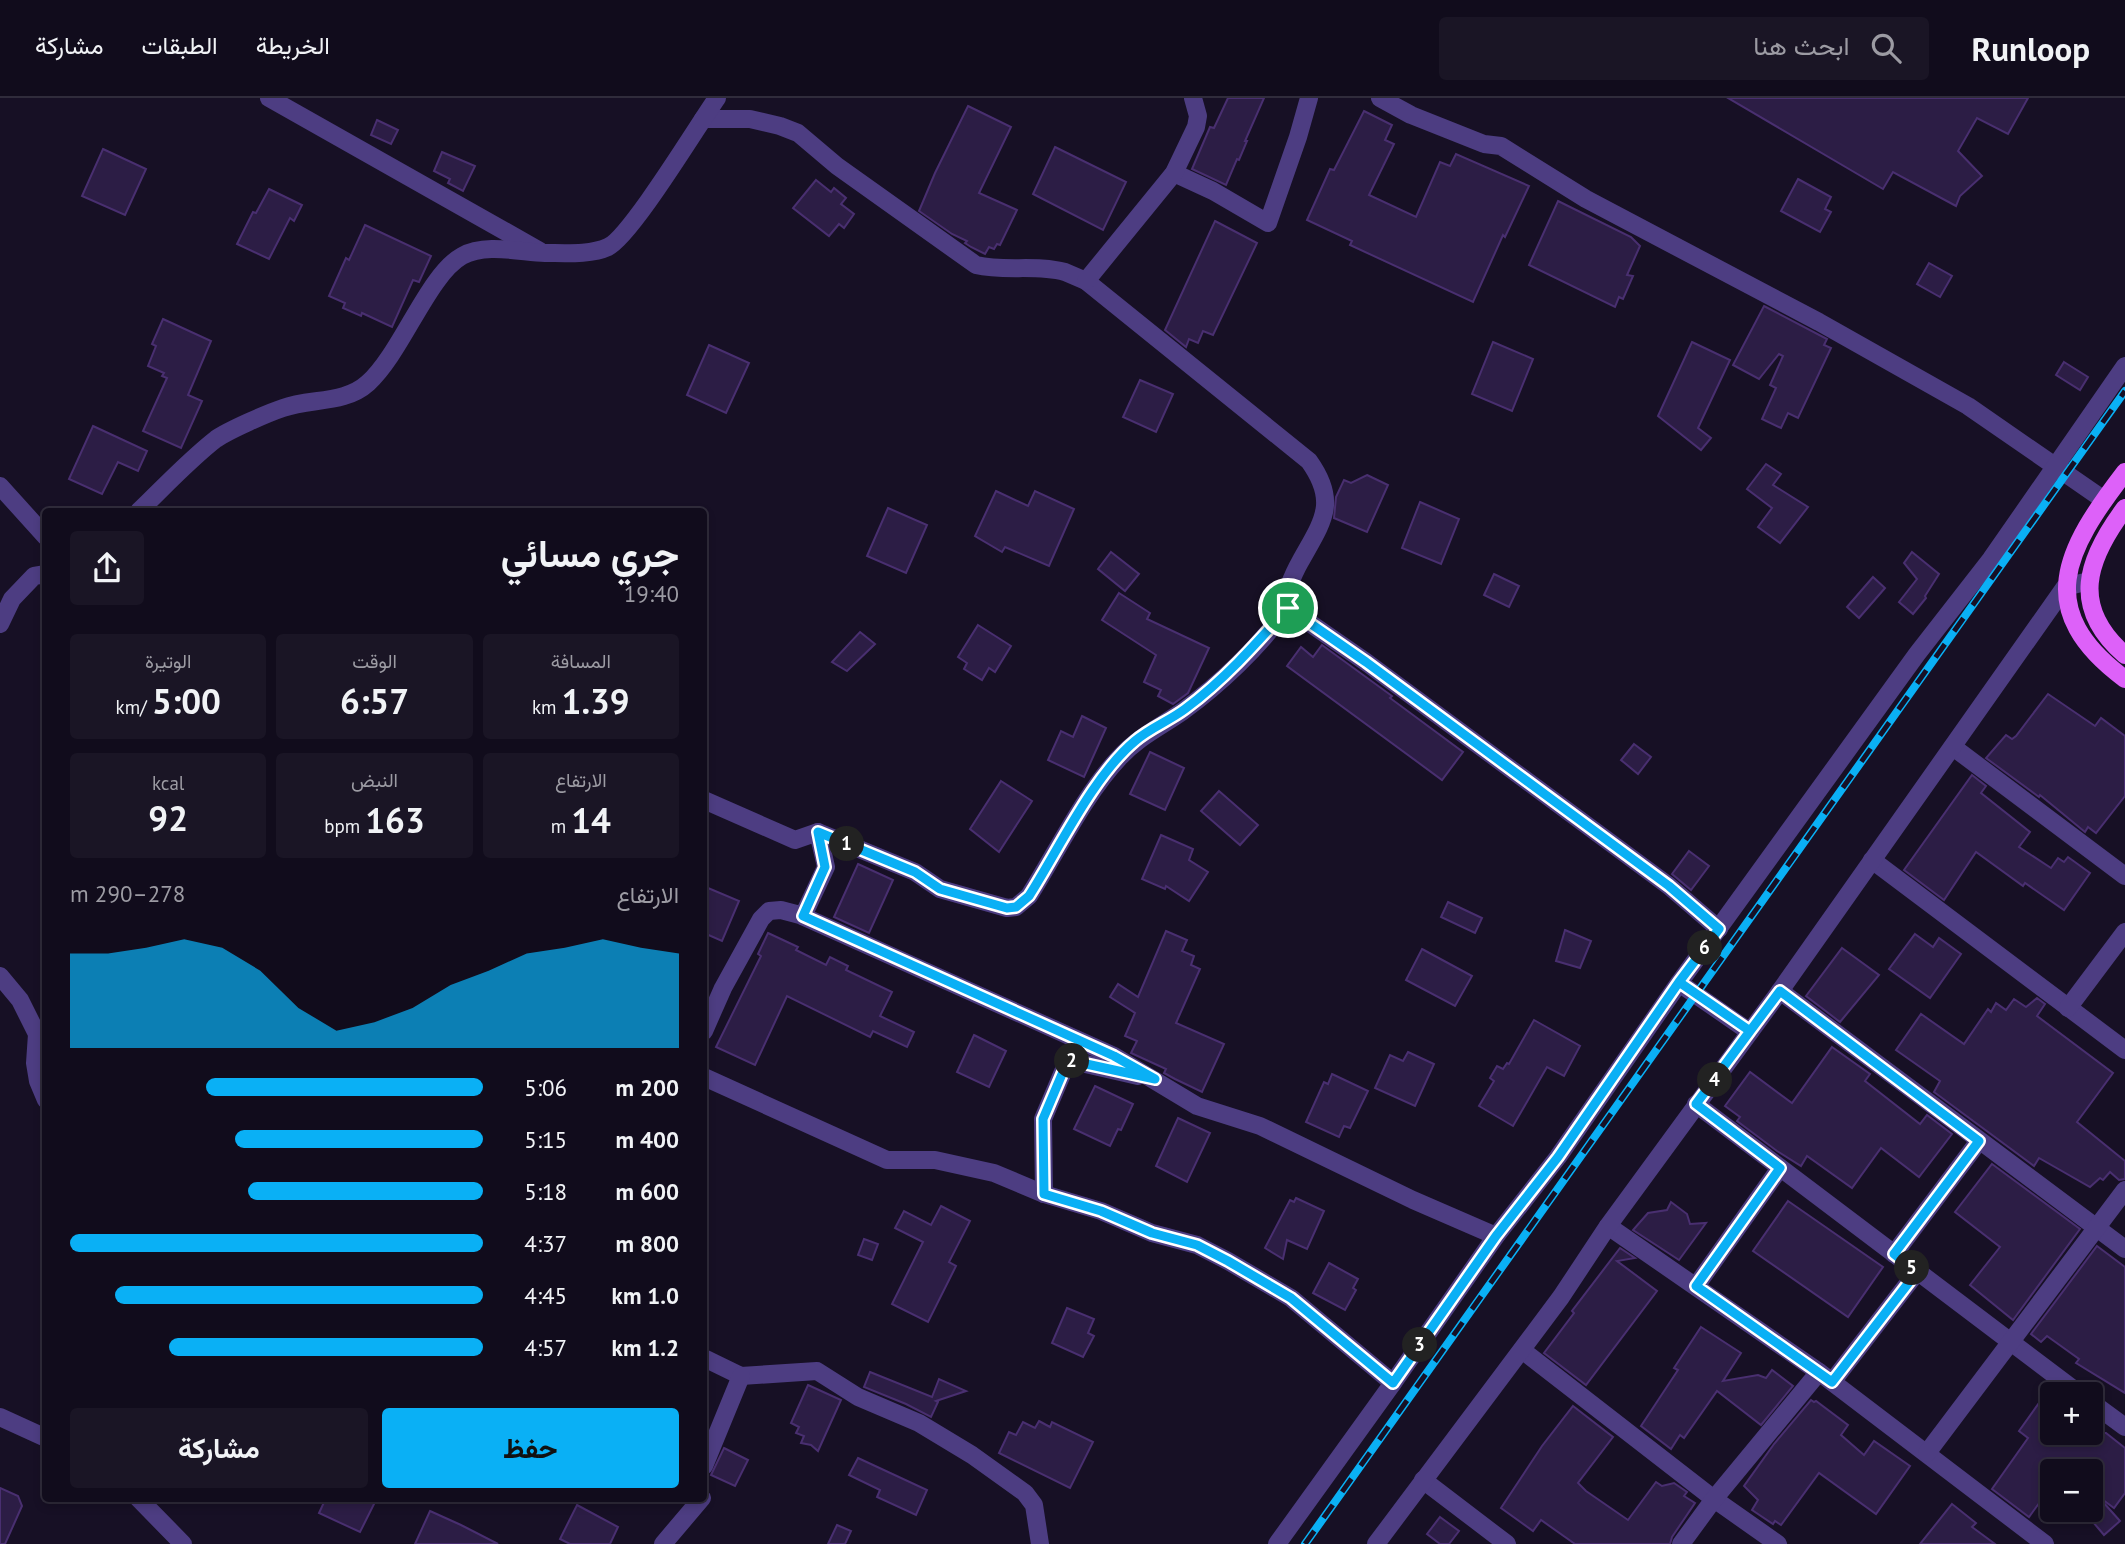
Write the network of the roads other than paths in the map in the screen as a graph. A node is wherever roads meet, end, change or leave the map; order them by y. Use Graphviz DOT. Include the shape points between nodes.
graph roads {
  1 [pos="269,98"];
  2 [pos="717,98"];
  3 [pos="1193,98"];
  4 [pos="1308,98"];
  5 [pos="1380,98"];
  6 [pos="702,119"];
  7 [pos="1174,173"];
  8 [pos="543,253"];
  9 [pos="1086,281"];
  10 [pos="2125,366"];
  11 [pos="2055,465"];
  12 [pos="2125,472"];
  13 [pos="0,486"];
  14 [pos="2104,500"];
  15 [pos="142,508"];
  16 [pos="2125,508"];
  17 [pos="42,533"];
  18 [pos="42,575"];
  19 [pos="2089,581"];
  20 [pos="2065,587"];
  21 [pos="1288,608"];
  22 [pos="0,624"];
  23 [pos="2125,654"];
  24 [pos="2125,679"];
  25 [pos="1952,747"];
  26 [pos="707,801"];
  27 [pos="818,832"];
  28 [pos="1872,860"];
  29 [pos="2125,876"];
  30 [pos="803,916"];
  31 [pos="1719,929"];
  32 [pos="2125,932"];
  33 [pos="0,976"];
  34 [pos="1679,982"];
  35 [pos="1780,991"];
  36 [pos="2067,1008"];
  37 [pos="707,1024"];
  38 [pos="1750,1031"];
  39 [pos="2125,1050"];
  40 [pos="707,1078"];
  41 [pos="1155,1079"];
  42 [pos="42,1090"];
  43 [pos="1696,1104"];
  44 [pos="1979,1141"];
  45 [pos="1780,1168"];
  46 [pos="2125,1189"];
  47 [pos="1044,1194"];
  48 [pos="1608,1226"];
  49 [pos="2097,1227"];
  50 [pos="1496,1236"];
  51 [pos="2125,1249"];
  52 [pos="1894,1254"];
  53 [pos="1917,1272"];
  54 [pos="1696,1286"];
  55 [pos="2010,1342"];
  56 [pos="1522,1350"];
  57 [pos="707,1359"];
  58 [pos="741,1376"];
  59 [pos="1825,1377"];
  60 [pos="2064,1382"];
  61 [pos="1393,1383"];
  62 [pos="2103,1411"];
  63 [pos="0,1417"];
  64 [pos="2125,1427"];
  65 [pos="42,1436"];
  66 [pos="1927,1453"];
  67 [pos="707,1459"];
  68 [pos="1423,1480"];
  69 [pos="1714,1499"];
  70 [pos="142,1502"];
  71 [pos="699,1502"];
  72 [pos="183,1544"];
  73 [pos="663,1544"];
  74 [pos="1040,1544"];
  75 [pos="1277,1544"];
  76 [pos="1376,1544"];
  77 [pos="1507,1544"];
  78 [pos="1681,1544"];
  79 [pos="1777,1544"];
  80 [pos="2045,1544"];
  1 -- 8 [label="street"];
  2 -- 6 [label="street"];
  3 -- 7 [label="street" via="1196,127"];
  4 -- 7 [label="street" via="1268,223"];
  5 -- 11 [label="street" via="1484,144 1501,146 1586,200 1968,405"];
  6 -- 8 [label="street" via="614,244 605,249"];
  6 -- 9 [label="street" via="750,119 798,133 976,265 1065,272"];
  7 -- 9 [label="street"];
  8 -- 15 [label="street" via="477,250 458,258 436,282 400,344 369,382 355,393 284,407 218,438"];
  9 -- 21 [label="street" via="1309,461 1322,480 1324,517 1289,586"];
  10 -- 11 [label="street"];
  11 -- 14 [label="street"];
  11 -- 31 [label="street"];
  12 -- 14 [label="main road"];
  13 -- 17 [label="street"];
  14 -- 20 [label="main road" via="2078,544"];
  16 -- 19 [label="main road" via="2105,539"];
  18 -- 22 [label="street" via="34,576 12,599"];
  19 -- 20 [label="street"];
  19 -- 23 [label="main road" via="2094,616 2102,632"];
  20 -- 24 [label="main road" via="2076,630 2104,663"];
  20 -- 25 [label="street"];
  21 -- 27 [label="street" via="1206,692 1135,741 1116,760 1029,896 1016,907 940,889 915,872"];
  21 -- 31 [label="street" via="1669,886"];
  25 -- 28 [label="street"];
  25 -- 29 [label="street"];
  26 -- 27 [label="street" via="795,840"];
  27 -- 30 [label="street" via="825,867"];
  28 -- 35 [label="street"];
  28 -- 36 [label="street"];
  30 -- 37 [label="street" via="781,910 769,911 761,919"];
  30 -- 41 [label="street" via="1114,1056"];
  31 -- 34 [label="street"];
  32 -- 36 [label="street"];
  33 -- 42 [label="street" via="20,1000 37,1034 35,1063"];
  34 -- 38 [label="street"];
  34 -- 50 [label="street" via="1558,1157"];
  35 -- 38 [label="street"];
  35 -- 44 [label="street"];
  36 -- 39 [label="street"];
  38 -- 43 [label="street"];
  40 -- 47 [label="street" via="887,1160 935,1160 994,1173"];
  41 -- 47 [label="street" via="1068,1060 1043,1119"];
  41 -- 50 [label="street" via="1198,1106 1260,1126"];
  43 -- 45 [label="street"];
  43 -- 48 [label="street"];
  44 -- 49 [label="street"];
  44 -- 52 [label="street"];
  45 -- 52 [label="street"];
  45 -- 54 [label="street"];
  46 -- 49 [label="street"];
  47 -- 61 [label="street" via="1197,1245 1228,1261 1291,1298"];
  48 -- 54 [label="street"];
  48 -- 56 [label="street"];
  49 -- 51 [label="street"];
  49 -- 55 [label="street"];
  50 -- 61 [label="street"];
  52 -- 53 [label="street"];
  53 -- 55 [label="street"];
  53 -- 59 [label="street"];
  54 -- 59 [label="street"];
  55 -- 60 [label="street"];
  55 -- 66 [label="street"];
  56 -- 68 [label="street"];
  56 -- 69 [label="street"];
  57 -- 58 [label="street"];
  58 -- 67 [label="street"];
  58 -- 74 [label="street" via="817,1371 859,1397 929,1428 1025,1493 1034,1505"];
  59 -- 66 [label="street"];
  59 -- 69 [label="street"];
  61 -- 75 [label="street"];
  62 -- 64 [label="street"];
  63 -- 65 [label="street"];
  66 -- 80 [label="street"];
  68 -- 76 [label="street"];
  68 -- 77 [label="street"];
  69 -- 78 [label="street"];
  69 -- 79 [label="street"];
  70 -- 72 [label="street"];
  71 -- 73 [label="street"];
}
